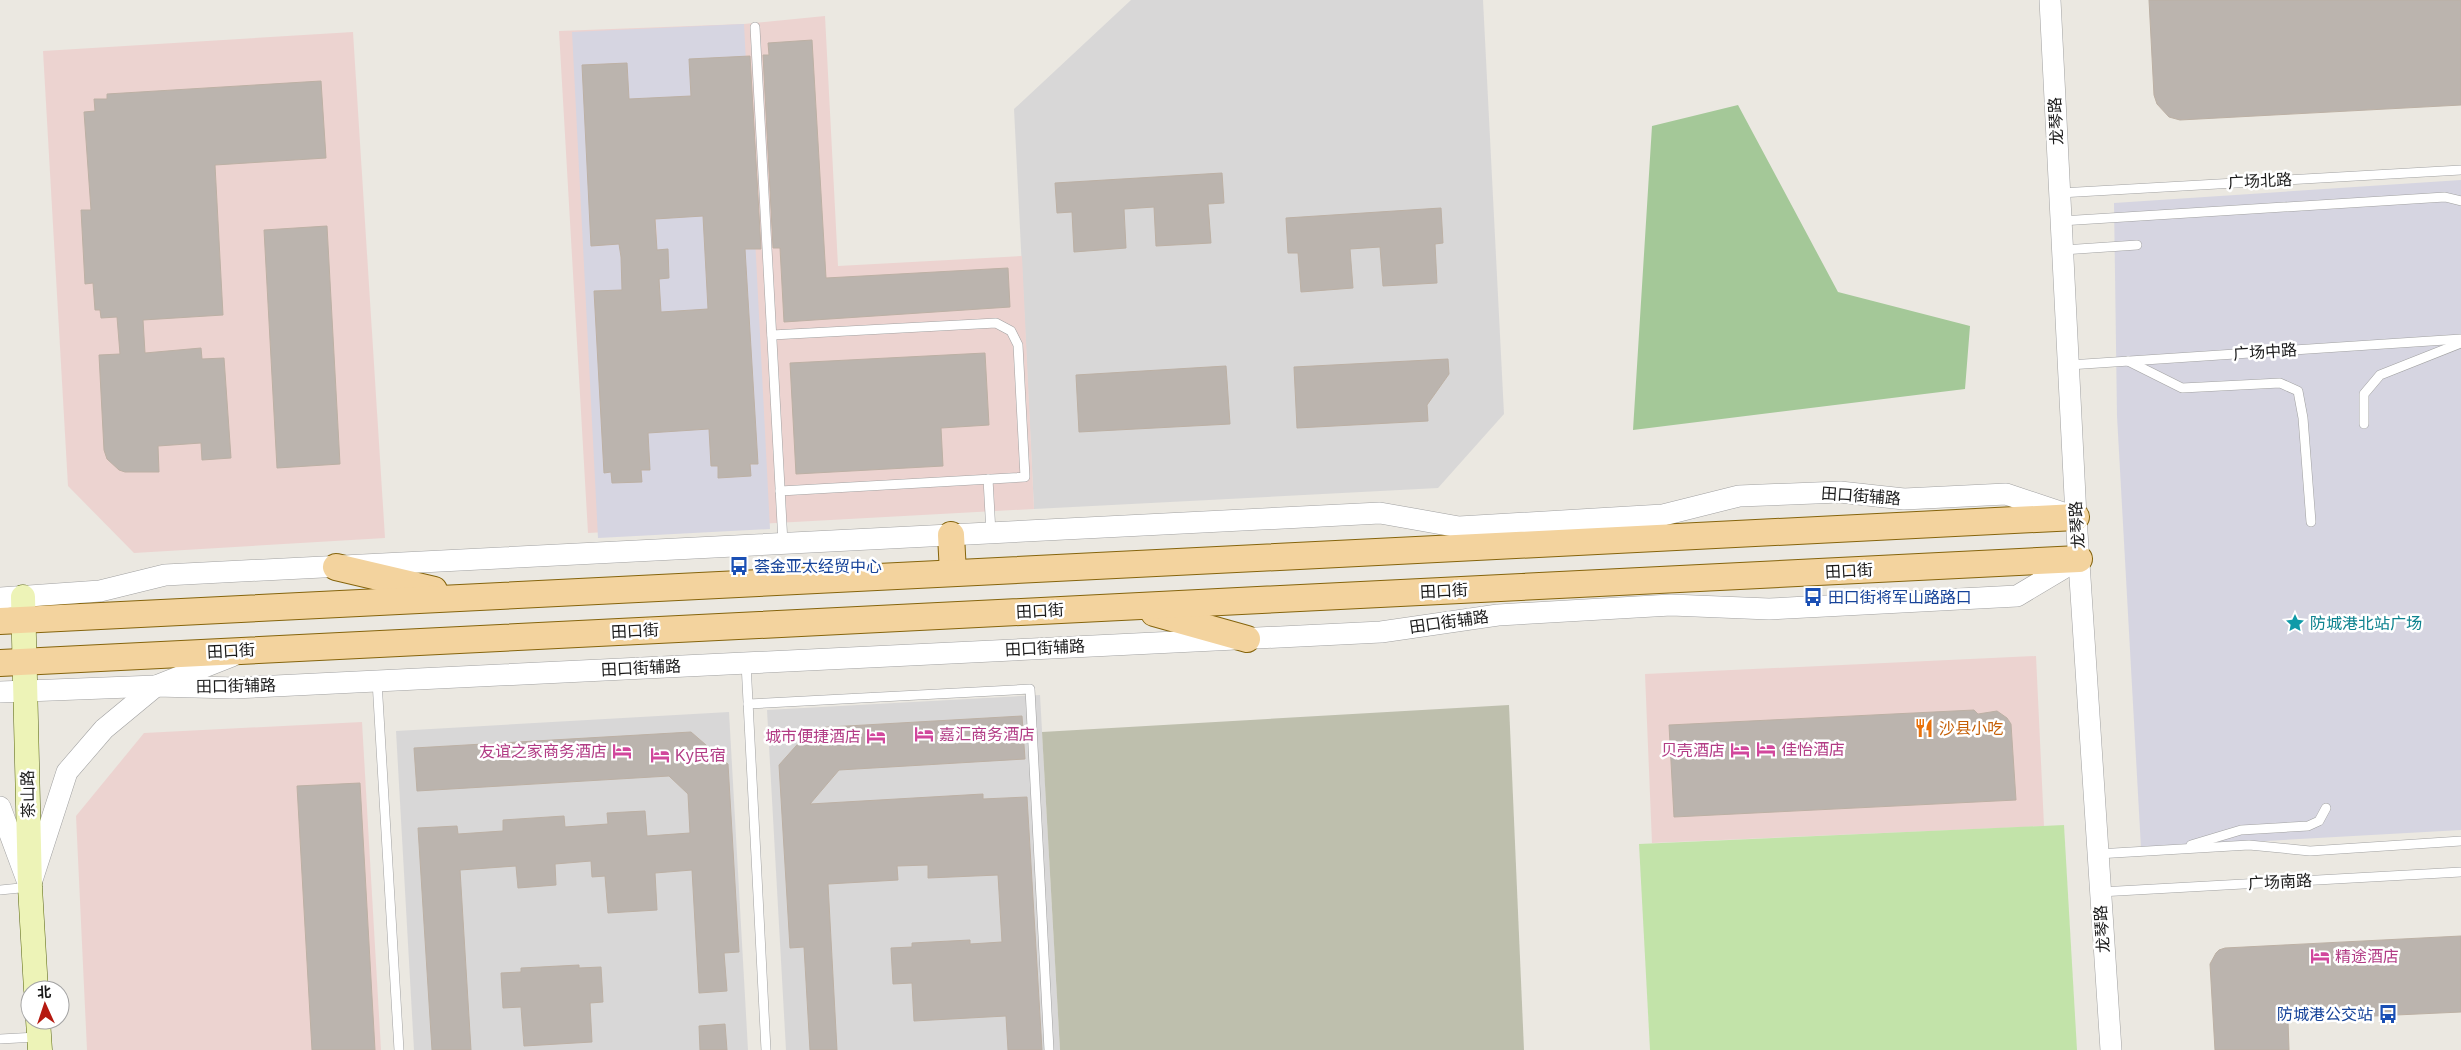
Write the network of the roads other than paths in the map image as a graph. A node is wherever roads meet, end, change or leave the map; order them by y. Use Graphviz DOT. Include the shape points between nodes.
graph roads {
  1 [pos="2050,0"];
  2 [pos="755,27"];
  3 [pos="2461,170"];
  4 [pos="2060,193"];
  5 [pos="2461,201"];
  6 [pos="2061,221"];
  7 [pos="2137,245"];
  8 [pos="2063,250"];
  9 [pos="772,335"];
  10 [pos="2461,341"];
  11 [pos="2128,360"];
  12 [pos="2069,364"];
  13 [pos="2364,424"];
  14 [pos="988,479"];
  15 [pos="780,491"];
  16 [pos="2076,517"];
  17 [pos="2311,522"];
  18 [pos="991,533"];
  19 [pos="951,535"];
  20 [pos="783,544"];
  21 [pos="2079,559"];
  22 [pos="336,567"];
  23 [pos="953,573"];
  24 [pos="464,598"];
  25 [pos="1131,606"];
  26 [pos="12,609"];
  27 [pos="1247,639"];
  28 [pos="246,651"];
  29 [pos="26,662"];
  30 [pos="0,663"];
  31 [pos="746,663"];
  32 [pos="376,681"];
  33 [pos="156,686"];
  34 [pos="26,690"];
  35 [pos="0,692"];
  36 [pos="748,704"];
  37 [pos="0,808"];
  38 [pos="2326,808"];
  39 [pos="2461,841"];
  40 [pos="2177,850"];
  41 [pos="2097,854"];
  42 [pos="2461,872"];
  43 [pos="30,887"];
  44 [pos="0,890"];
  45 [pos="2100,892"];
  46 [pos="35,980"];
  47 [pos="39,1036"];
  48 [pos="0,1039"];
  49 [pos="399,1050"];
  50 [pos="766,1050"];
  51 [pos="1049,1050"];
  52 [pos="2111,1050"];
  1 -- 4 [label="street, 龙琴路"];
  2 -- 9 [label="lane"];
  3 -- 4 [label="lane, 广场北路"];
  4 -- 6 [label="street, 龙琴路"];
  5 -- 6 [label="lane" via="2445,197"];
  6 -- 8 [label="street, 龙琴路"];
  7 -- 8 [label="lane"];
  8 -- 12 [label="street, 龙琴路"];
  9 -- 14 [label="lane" via="996,323 1011,331 1018,345 1025,477"];
  9 -- 15 [label="lane"];
  10 -- 11 [label="lane, 广场中路"];
  10 -- 13 [label="lane" via="2380,376 2364,394"];
  11 -- 12 [label="lane, 广场中路"];
  11 -- 17 [label="lane" via="2182,388 2280,383 2298,391"];
  12 -- 16 [label="street, 龙琴路"];
  14 -- 15 [label="lane"];
  14 -- 18 [label="lane"];
  15 -- 20 [label="lane"];
  16 -- 18 [label="street, 田口街辅路" via="2006,494 1904,499 1840,492 1739,496 1662,515 1459,527 1380,513"];
  16 -- 21 [label="street, 龙琴路"];
  16 -- 23 [label="main road"];
  18 -- 19 [label="street, 田口街辅路"];
  19 -- 20 [label="street, 田口街辅路"];
  19 -- 23 [label="main road"];
  20 -- 22 [label="street, 田口街辅路"];
  21 -- 25 [label="main road, 田口街"];
  21 -- 27 [label="street, 田口街辅路" via="2017,596 1769,609 1662,605 1498,615 1381,632"];
  21 -- 41 [label="street, 龙琴路"];
  22 -- 24 [label="main road"];
  22 -- 26 [label="street, 田口街辅路" via="165,576"];
  23 -- 24 [label="main road"];
  24 -- 26 [label="main road"];
  25 -- 27 [label="main road"];
  25 -- 28 [label="main road, 田口街"];
  26 -- 29 [label="main road, 茶山路"];
  27 -- 31 [label="street, 田口街辅路"];
  28 -- 29 [label="main road, 田口街"];
  28 -- 33 [label="street"];
  29 -- 30 [label="main road, 田口街"];
  29 -- 34 [label="main road, 茶山路"];
  31 -- 32 [label="street, 田口街辅路"];
  31 -- 36 [label="lane"];
  32 -- 33 [label="street, 田口街辅路" via="234,688"];
  32 -- 49 [label="lane"];
  33 -- 34 [label="street, 田口街辅路"];
  33 -- 43 [label="street" via="104,729 67,772"];
  34 -- 35 [label="street, 田口街辅路"];
  34 -- 43 [label="main road, 茶山路"];
  36 -- 50 [label="lane"];
  36 -- 51 [label="lane" via="1030,689"];
  37 -- 43 [label="street"];
  38 -- 40 [label="lane" via="2319,821 2308,826 2241,830"];
  39 -- 40 [label="lane" via="2310,851 2249,845"];
  40 -- 41 [label="lane"];
  41 -- 45 [label="street, 龙琴路"];
  42 -- 45 [label="lane, 广场南路"];
  43 -- 44 [label="lane"];
  43 -- 46 [label="main road, 茶山路"];
  45 -- 52 [label="street, 龙琴路"];
  47 -- 48 [label="lane"];
}
